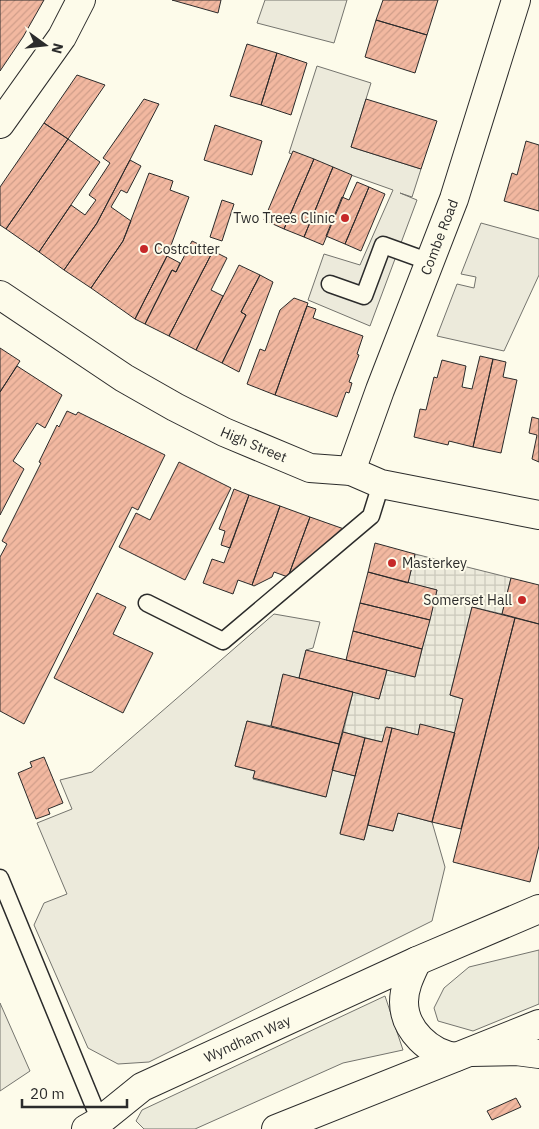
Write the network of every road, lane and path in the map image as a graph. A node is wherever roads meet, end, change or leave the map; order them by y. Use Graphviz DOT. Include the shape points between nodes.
graph roads {
  1 [pos="81,0"];
  2 [pos="516,0"];
  3 [pos="0,124"];
  4 [pos="430,262"];
  5 [pos="330,284"];
  6 [pos="0,295"];
  7 [pos="351,471"];
  8 [pos="381,484"];
  9 [pos="539,515"];
  10 [pos="147,604"];
  11 [pos="0,878"];
  12 [pos="539,909"];
  13 [pos="526,921"];
  14 [pos="417,961"];
  15 [pos="539,1024"];
  16 [pos="539,1054"];
  17 [pos="461,1055"];
  18 [pos="96,1127"];
  19 [pos="276,1129"];
  1 -- 3 [label="main road" via="62,37"];
  2 -- 4 [label="main road, Combe Road" via="454,200"];
  4 -- 5 [label="lane" via="383,245 364,296"];
  4 -- 7 [label="main road, Combe Road"];
  6 -- 7 [label="main road, High Street" via="124,378 200,420 310,468"];
  7 -- 8 [label="main road, High Street"];
  8 -- 9 [label="main road, High Street"];
  8 -- 10 [label="lane" via="371,516 223,641"];
  11 -- 18 [label="lane"];
  12 -- 13 [label="main road, Wyndham Way"];
  13 -- 14 [label="main road, Wyndham Way"];
  14 -- 17 [label="main road" via="405,988 403,1004 408,1018 427,1048 436,1053"];
  14 -- 18 [label="main road, Wyndham Way" via="142,1087"];
  15 -- 17 [label="main road"];
  16 -- 17 [label="main road" via="516,1051"];
  17 -- 19 [label="main road"];
}
